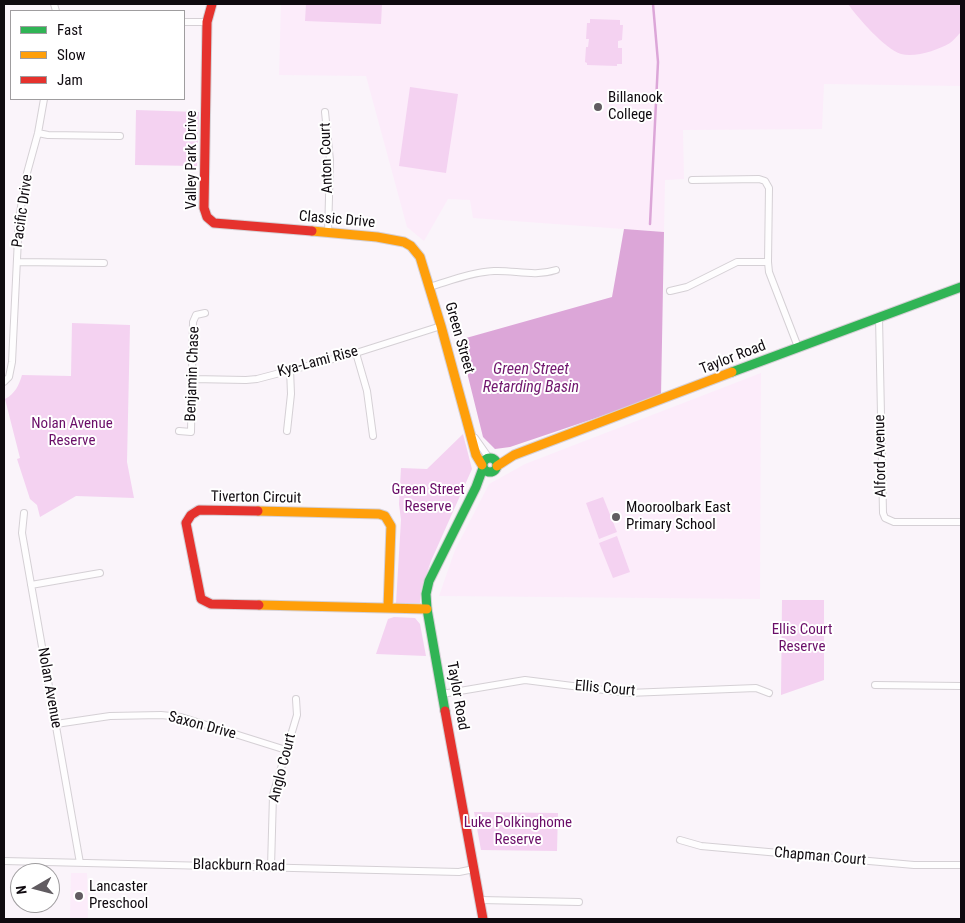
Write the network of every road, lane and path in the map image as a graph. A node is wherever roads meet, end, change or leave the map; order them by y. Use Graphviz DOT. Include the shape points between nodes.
graph roads {
  1 [pos="212,4"];
  2 [pos="185,22"];
  3 [pos="208,22"];
  4 [pos="44,100"];
  5 [pos="326,112"];
  6 [pos="38,133"];
  7 [pos="120,136"];
  8 [pos="692,180"];
  9 [pos="214,223"];
  10 [pos="328,234"];
  11 [pos="17,262"];
  12 [pos="768,262"];
  13 [pos="104,263"];
  14 [pos="556,270"];
  15 [pos="961,286"];
  16 [pos="429,287"];
  17 [pos="670,291"];
  18 [pos="206,313"];
  19 [pos="879,317"];
  20 [pos="441,326"];
  21 [pos="798,347"];
  22 [pos="356,353"];
  23 [pos="290,370"];
  24 [pos="192,379"];
  25 [pos="4,382"];
  26 [pos="179,431"];
  27 [pos="287,431"];
  28 [pos="373,436"];
  29 [pos="489,465"];
  30 [pos="24,513"];
  31 [pos="961,522"];
  32 [pos="100,573"];
  33 [pos="31,586"];
  34 [pos="388,608"];
  35 [pos="427,609"];
  36 [pos="875,685"];
  37 [pos="961,686"];
  38 [pos="769,692"];
  39 [pos="442,694"];
  40 [pos="296,699"];
  41 [pos="56,724"];
  42 [pos="286,750"];
  43 [pos="680,840"];
  44 [pos="4,861"];
  45 [pos="80,863"];
  46 [pos="961,865"];
  47 [pos="271,867"];
  48 [pos="474,869"];
  49 [pos="480,900"];
  50 [pos="579,902"];
  51 [pos="483,919"];
  1 -- 3 [label="street, Valley Park Drive"];
  2 -- 3 [label="street"];
  3 -- 9 [label="street, Valley Park Drive" via="204,208 208,220"];
  4 -- 6 [label="street, Pacific Drive"];
  5 -- 10 [label="street, Anton Court" via="330,160"];
  6 -- 7 [label="street"];
  6 -- 11 [label="street, Pacific Drive" via="19,218"];
  8 -- 12 [label="street" via="765,181 769,188"];
  9 -- 10 [label="street, Classic Drive"];
  10 -- 16 [label="street, Classic Drive" via="404,242 420,257"];
  11 -- 13 [label="street"];
  11 -- 25 [label="street, Pacific Drive" via="12,362"];
  12 -- 17 [label="street" via="737,262 687,287"];
  12 -- 21 [label="street"];
  14 -- 16 [label="street" via="544,274 482,272"];
  15 -- 19 [label="street, Taylor Road"];
  16 -- 20 [label="street, Green Street"];
  18 -- 24 [label="street, Benjamin Chase" via="196,315 193,322"];
  19 -- 21 [label="street, Taylor Road"];
  19 -- 31 [label="street, Alford Avenue" via="883,514 894,522"];
  20 -- 22 [label="street, Kya-Lami Rise"];
  20 -- 29 [label="street, Green Street" via="476,455"];
  21 -- 29 [label="street, Taylor Road"];
  22 -- 23 [label="street, Kya-Lami Rise"];
  22 -- 28 [label="street" via="367,391"];
  23 -- 24 [label="street, Kya-Lami Rise" via="257,379"];
  23 -- 27 [label="street"];
  24 -- 26 [label="street, Benjamin Chase" via="191,432"];
  29 -- 35 [label="street, Taylor Road" via="429,581"];
  30 -- 33 [label="street, Nolan Avenue" via="22,533"];
  32 -- 33 [label="street"];
  33 -- 41 [label="street, Nolan Avenue"];
  34 -- 34 [label="street, Tiverton Circuit" via="206,603 199,594 186,523 188,516 199,510 384,516 391,526"];
  34 -- 35 [label="street, Tiverton Circuit"];
  35 -- 39 [label="street, Taylor Road"];
  36 -- 37 [label="street"];
  38 -- 39 [label="street, Ellis Court" via="756,688 628,693 525,680"];
  39 -- 48 [label="street, Taylor Road"];
  40 -- 42 [label="street, Anglo Court" via="297,715"];
  41 -- 42 [label="street, Saxon Drive" via="110,716 180,717"];
  41 -- 45 [label="street, Nolan Avenue"];
  42 -- 47 [label="street, Anglo Court" via="273,795"];
  43 -- 46 [label="street, Chapman Court" via="701,846 914,865"];
  44 -- 45 [label="street, Blackburn Road"];
  45 -- 47 [label="street, Blackburn Road"];
  47 -- 48 [label="street, Blackburn Road" via="459,872"];
  48 -- 49 [label="street, Taylor Road"];
  49 -- 50 [label="street"];
  49 -- 51 [label="street, Taylor Road"];
}
